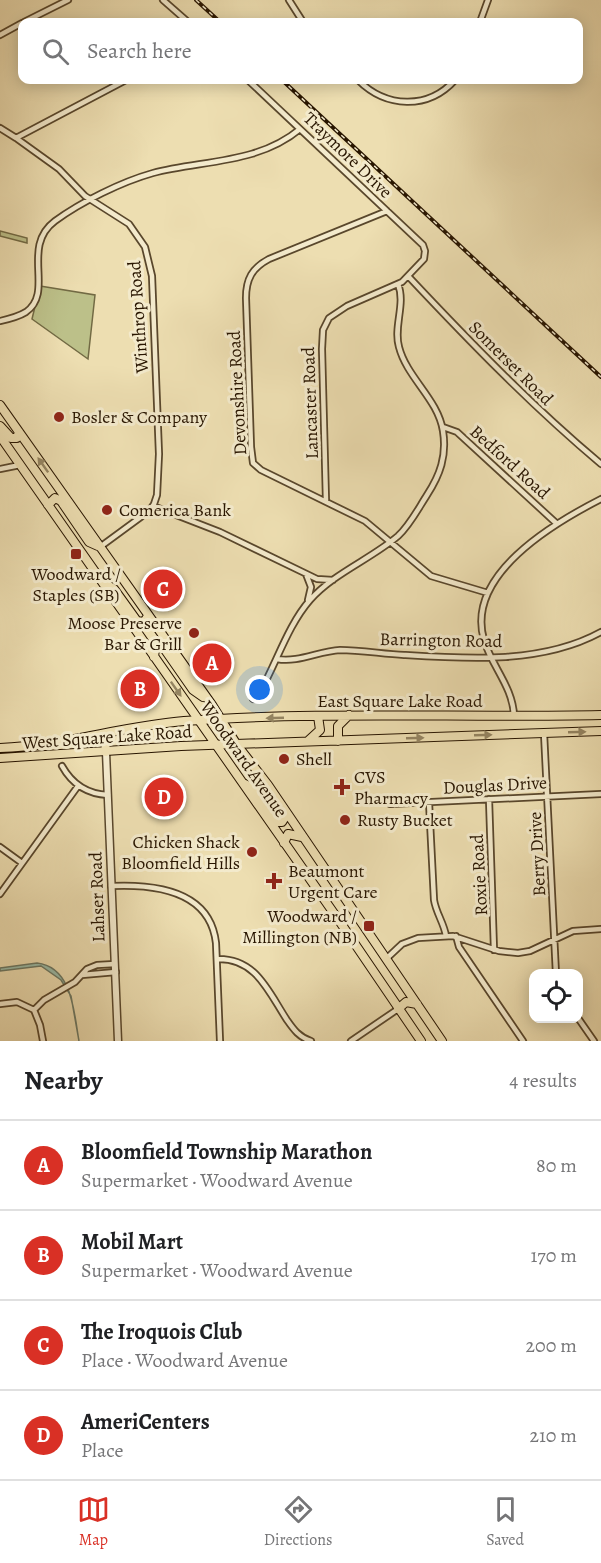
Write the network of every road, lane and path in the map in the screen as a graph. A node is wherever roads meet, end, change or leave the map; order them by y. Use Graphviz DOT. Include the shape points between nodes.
graph roads {
  1 [pos="68,0"];
  2 [pos="164,0"];
  3 [pos="289,0"];
  4 [pos="488,0"];
  5 [pos="33,18"];
  6 [pos="184,18"];
  7 [pos="300,18"];
  8 [pos="481,18"];
  9 [pos="18,26"];
  10 [pos="0,35"];
  11 [pos="118,84"];
  12 [pos="252,84"];
  13 [pos="364,84"];
  14 [pos="450,84"];
  15 [pos="0,128"];
  16 [pos="300,129"];
  17 [pos="16,138"];
  18 [pos="91,199"];
  19 [pos="387,211"];
  20 [pos="425,253"];
  21 [pos="408,276"];
  22 [pos="398,284"];
  23 [pos="0,321"];
  24 [pos="0,405"];
  25 [pos="0,426"];
  26 [pos="443,427"];
  27 [pos="20,432"];
  28 [pos="0,436"];
  29 [pos="601,464"];
  30 [pos="20,465"];
  31 [pos="0,469"];
  32 [pos="601,499"];
  33 [pos="326,501"];
  34 [pos="48,505"];
  35 [pos="153,506"];
  36 [pos="556,523"];
  37 [pos="390,541"];
  38 [pos="100,547"];
  39 [pos="304,572"];
  40 [pos="335,579"];
  41 [pos="100,580"];
  42 [pos="488,593"];
  43 [pos="307,604"];
  44 [pos="148,615"];
  45 [pos="601,632"];
  46 [pos="154,657"];
  47 [pos="491,658"];
  48 [pos="277,659"];
  49 [pos="207,699"];
  50 [pos="253,699"];
  51 [pos="601,714"];
  52 [pos="349,715"];
  53 [pos="318,716"];
  54 [pos="514,716"];
  55 [pos="548,716"];
  56 [pos="221,720"];
  57 [pos="199,721"];
  58 [pos="601,731"];
  59 [pos="110,733"];
  60 [pos="544,733"];
  61 [pos="512,734"];
  62 [pos="338,741"];
  63 [pos="307,742"];
  64 [pos="237,744"];
  65 [pos="216,745"];
  66 [pos="0,748"];
  67 [pos="106,752"];
  68 [pos="0,758"];
  69 [pos="62,766"];
  70 [pos="242,782"];
  71 [pos="78,786"];
  72 [pos="601,794"];
  73 [pos="108,795"];
  74 [pos="547,796"];
  75 [pos="489,799"];
  76 [pos="429,802"];
  77 [pos="390,804"];
  78 [pos="287,814"];
  79 [pos="302,837"];
  80 [pos="284,843"];
  81 [pos="0,847"];
  82 [pos="22,863"];
  83 [pos="111,886"];
  84 [pos="0,894"];
  85 [pos="601,929"];
  86 [pos="446,936"];
  87 [pos="456,936"];
  88 [pos="554,938"];
  89 [pos="494,950"];
  90 [pos="386,958"];
  91 [pos="217,959"];
  92 [pos="367,961"];
  93 [pos="115,964"];
  94 [pos="556,969"];
  95 [pos="116,972"];
  96 [pos="82,975"];
  97 [pos="0,1004"];
  98 [pos="417,1004"];
  99 [pos="398,1009"];
  100 [pos="34,1010"];
  101 [pos="582,1023"];
  102 [pos="43,1041"];
  103 [pos="118,1041"];
  104 [pos="220,1041"];
  105 [pos="311,1041"];
  106 [pos="351,1041"];
  107 [pos="421,1041"];
  108 [pos="442,1041"];
  109 [pos="523,1041"];
  110 [pos="594,1041"];
  1 -- 5 [label="street"];
  2 -- 6 [label="street"];
  3 -- 7 [label="street"];
  4 -- 8 [label="street"];
  9 -- 10 [label="street"];
  11 -- 17 [label="street"];
  12 -- 16 [label="street, Traymore Drive"];
  13 -- 14 [label="street" via="380,96 405,102 433,96"];
  15 -- 17 [label="street, Winthrop Road"];
  16 -- 18 [label="street" via="254,154 150,174"];
  16 -- 19 [label="street, Traymore Drive"];
  17 -- 18 [label="street, Winthrop Road" via="59,169"];
  18 -- 23 [label="street" via="57,219 42,234 34,303 21,315"];
  18 -- 35 [label="street, Winthrop Road" via="132,228 151,264 159,454"];
  19 -- 20 [label="street, Traymore Drive" via="423,245"];
  19 -- 33 [label="street, Devonshire Road" via="269,259 255,268 248,280 253,462 261,470"];
  20 -- 21 [label="street, Lancaster Road" via="423,261"];
  21 -- 22 [label="street, Lancaster Road"];
  21 -- 29 [label="street, Somerset Road" via="508,380"];
  22 -- 26 [label="street" via="399,347"];
  22 -- 33 [label="street, Lancaster Road" via="339,310 324,326"];
  24 -- 27 [label="main road, Woodward Avenue"];
  25 -- 27 [label="main road" via="11,438 17,438"];
  26 -- 36 [label="street, Bedford Road" via="457,432"];
  26 -- 37 [label="street" via="444,454 439,475 410,522"];
  38 -- 27 [label="main road, Woodward Avenue, one-way"];
  28 -- 30 [label="main road, Woodward Avenue"];
  30 -- 31 [label="street"];
  30 -- 34 [label="main road, Woodward Avenue"];
  32 -- 36 [label="street"];
  33 -- 37 [label="street, Devonshire Road" via="365,521"];
  34 -- 38 [label="main road" via="55,498 61,501 90,542"];
  34 -- 41 [label="main road, Woodward Avenue"];
  35 -- 38 [label="street"];
  35 -- 39 [label="street" via="220,532"];
  36 -- 42 [label="street" via="514,559"];
  37 -- 40 [label="street"];
  37 -- 42 [label="street, Devonshire Road" via="431,576"];
  38 -- 44 [label="main road, Woodward Avenue"];
  39 -- 40 [label="street" via="324,581"];
  39 -- 43 [label="street" via="311,587"];
  40 -- 43 [label="street"];
  41 -- 44 [label="main road" via="114,589 137,621 144,622"];
  41 -- 46 [label="main road, Woodward Avenue"];
  42 -- 47 [label="street" via="482,625"];
  43 -- 48 [label="street"];
  44 -- 49 [label="main road, Woodward Avenue"];
  45 -- 47 [label="street, Barrington Road" via="553,650"];
  46 -- 49 [label="main road" via="155,649 164,648 193,690"];
  46 -- 57 [label="main road, Woodward Avenue, one-way"];
  47 -- 48 [label="street, Barrington Road" via="344,650"];
  47 -- 54 [label="street" via="511,694"];
  48 -- 50 [label="street"];
  49 -- 56 [label="main road, Woodward Avenue"];
  51 -- 55 [label="main road, East Square Lake Road"];
  52 -- 53 [label="main road, East Square Lake Road"];
  52 -- 54 [label="main road, East Square Lake Road"];
  52 -- 62 [label="main road" via="337,729"];
  53 -- 56 [label="main road, East Square Lake Road, one-way"];
  53 -- 63 [label="main road" via="320,730"];
  54 -- 55 [label="main road, East Square Lake Road"];
  54 -- 61 [label="main road" via="518,726"];
  55 -- 60 [label="main road" via="541,725"];
  56 -- 57 [label="main road, East Square Lake Road"];
  56 -- 64 [label="main road, Woodward Avenue"];
  57 -- 59 [label="main road, West Square Lake Road"];
  57 -- 65 [label="main road, Woodward Avenue"];
  60 -- 58 [label="main road, East Square Lake Road, one-way"];
  59 -- 66 [label="main road, West Square Lake Road"];
  59 -- 67 [label="main road" via="104,743"];
  60 -- 61 [label="main road, East Square Lake Road"];
  60 -- 74 [label="street, Berry Drive"];
  62 -- 61 [label="main road, East Square Lake Road, one-way"];
  62 -- 63 [label="main road, East Square Lake Road"];
  63 -- 64 [label="main road, East Square Lake Road"];
  64 -- 65 [label="main road, East Square Lake Road"];
  64 -- 78 [label="main road, Woodward Avenue"];
  65 -- 67 [label="main road, West Square Lake Road"];
  65 -- 70 [label="main road, Woodward Avenue"];
  67 -- 68 [label="main road, West Square Lake Road"];
  67 -- 73 [label="street, Lahser Road"];
  69 -- 71 [label="street"];
  70 -- 78 [label="main road" via="254,788 276,822 282,822"];
  70 -- 80 [label="main road, Woodward Avenue"];
  71 -- 73 [label="street" via="94,794"];
  71 -- 82 [label="street"];
  72 -- 74 [label="street, Douglas Drive"];
  73 -- 83 [label="street, Lahser Road"];
  74 -- 75 [label="street, Douglas Drive"];
  74 -- 88 [label="street, Berry Drive"];
  75 -- 76 [label="street, Douglas Drive"];
  75 -- 89 [label="street, Roxie Road"];
  76 -- 77 [label="street, Douglas Drive"];
  76 -- 86 [label="street" via="434,905"];
  78 -- 79 [label="main road, Woodward Avenue"];
  79 -- 80 [label="main road" via="288,834"];
  79 -- 90 [label="main road, Woodward Avenue"];
  80 -- 92 [label="main road, Woodward Avenue"];
  81 -- 82 [label="street"];
  82 -- 84 [label="street"];
  83 -- 91 [label="street" via="151,887 191,900 211,925"];
  83 -- 93 [label="street, Lahser Road"];
  85 -- 88 [label="street" via="573,931"];
  86 -- 87 [label="street"];
  86 -- 90 [label="street" via="412,939"];
  87 -- 89 [label="street"];
  87 -- 109 [label="street" via="459,947"];
  88 -- 89 [label="street" via="522,953"];
  88 -- 94 [label="street, Berry Drive"];
  90 -- 92 [label="main road" via="378,966"];
  90 -- 98 [label="main road, Woodward Avenue"];
  91 -- 104 [label="street"];
  91 -- 105 [label="street" via="239,962 251,969 297,1033"];
  92 -- 99 [label="main road, Woodward Avenue"];
  93 -- 95 [label="street, Lahser Road"];
  93 -- 96 [label="street" via="92,966"];
  95 -- 96 [label="street"];
  95 -- 103 [label="street, Lahser Road"];
  96 -- 100 [label="street"];
  97 -- 100 [label="street" via="17,1002"];
  98 -- 99 [label="main road" via="406,1002"];
  98 -- 108 [label="main road, Woodward Avenue"];
  99 -- 106 [label="street"];
  99 -- 107 [label="main road, Woodward Avenue"];
  100 -- 102 [label="street"];
  101 -- 110 [label="street"];
}
